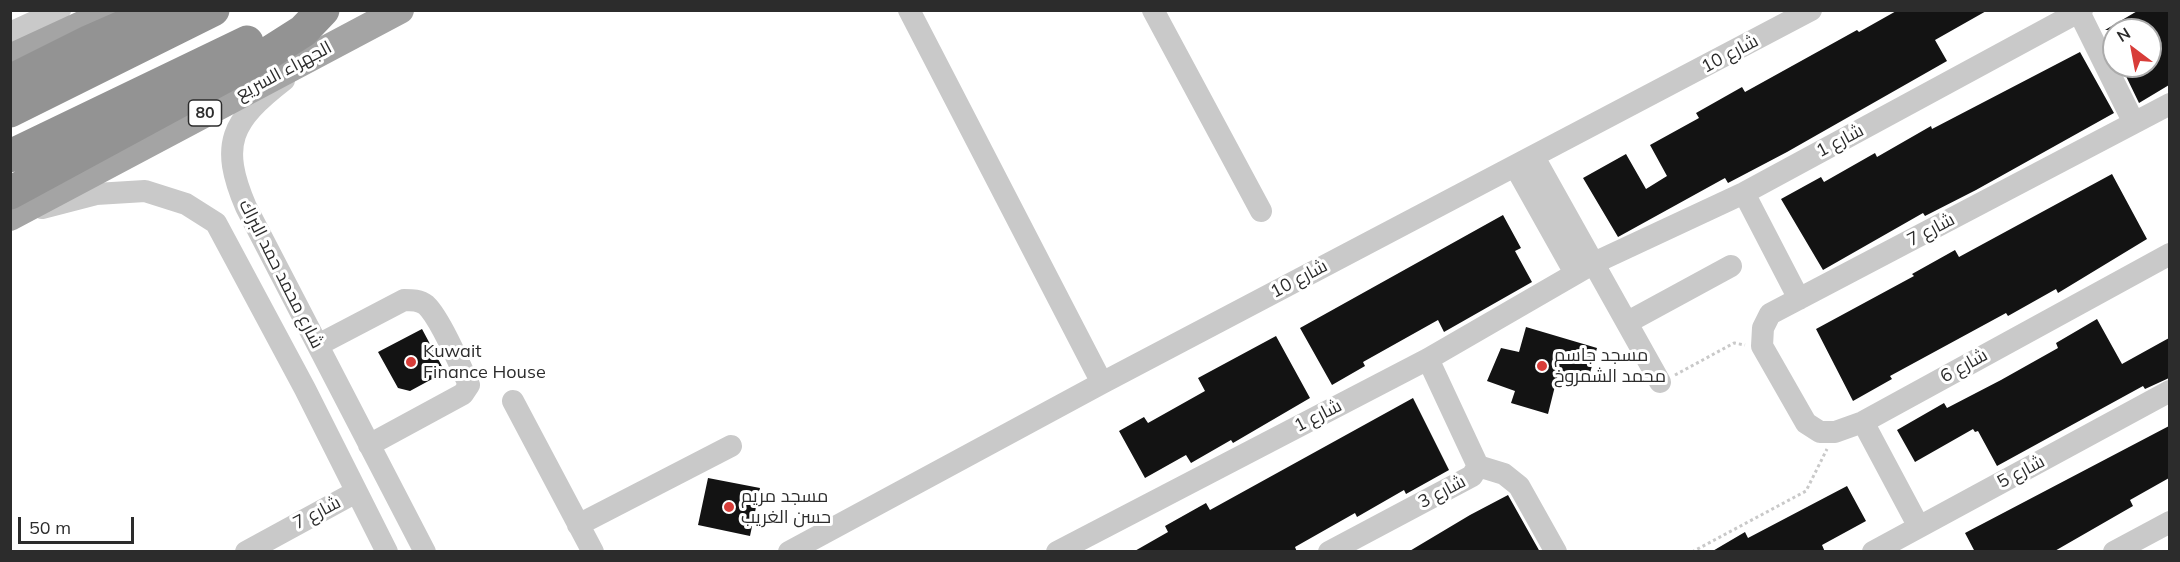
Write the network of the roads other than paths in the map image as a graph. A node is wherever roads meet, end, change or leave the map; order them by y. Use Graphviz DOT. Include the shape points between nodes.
graph roads {
  1 [pos="60,10"];
  2 [pos="114,10"];
  3 [pos="161,10"];
  4 [pos="213,10"];
  5 [pos="312,10"];
  6 [pos="323,10"];
  7 [pos="400,10"];
  8 [pos="909,10"];
  9 [pos="1154,10"];
  10 [pos="1811,10"];
  11 [pos="2080,11"];
  12 [pos="357,32"];
  13 [pos="10,33"];
  14 [pos="10,58"];
  15 [pos="10,81"];
  16 [pos="2169,104"];
  17 [pos="10,111"];
  18 [pos="2134,123"];
  19 [pos="10,156"];
  20 [pos="1525,161"];
  21 [pos="10,193"];
  22 [pos="1744,193"];
  23 [pos="246,207"];
  24 [pos="1261,211"];
  25 [pos="10,218"];
  26 [pos="216,223"];
  27 [pos="2169,254"];
  28 [pos="1731,266"];
  29 [pos="1585,268"];
  30 [pos="1799,299"];
  31 [pos="1628,322"];
  32 [pos="318,345"];
  33 [pos="1428,359"];
  34 [pos="333,375"];
  35 [pos="1660,382"];
  36 [pos="1101,383"];
  37 [pos="305,389"];
  38 [pos="2169,391"];
  39 [pos="513,401"];
  40 [pos="1863,422"];
  41 [pos="1835,432"];
  42 [pos="369,445"];
  43 [pos="731,446"];
  44 [pos="1478,466"];
  45 [pos="356,492"];
  46 [pos="2169,522"];
  47 [pos="578,525"];
  48 [pos="1918,527"];
  49 [pos="1096,543"];
  50 [pos="2137,546"];
  51 [pos="246,552"];
  52 [pos="387,552"];
  53 [pos="425,552"];
  54 [pos="592,552"];
  55 [pos="789,552"];
  56 [pos="1057,552"];
  57 [pos="1329,552"];
  58 [pos="1556,552"];
  59 [pos="1873,552"];
  60 [pos="2114,552"];
  1 -- 13 [label="street"];
  2 -- 14 [label="main road"];
  3 -- 15 [label="highway"];
  4 -- 17 [label="highway"];
  5 -- 19 [label="highway"];
  6 -- 21 [label="highway" via="303,31 270,52"];
  7 -- 12 [label="main road, الجهراء السريع / 80"];
  8 -- 36 [label="street"];
  9 -- 24 [label="street"];
  10 -- 20 [label="street, شارع 10"];
  11 -- 18 [label="street"];
  11 -- 22 [label="street, شارع 1"];
  12 -- 23 [label="street, شارع محمد حمد البراك" via="282,81 237,128 230,159"];
  12 -- 25 [label="main road, الجهراء السريع / 80"];
  16 -- 18 [label="street, شارع 7"];
  18 -- 30 [label="street, شارع 7"];
  20 -- 29 [label="street"];
  20 -- 36 [label="street, شارع 10"];
  22 -- 29 [label="street, شارع 1"];
  22 -- 30 [label="street"];
  23 -- 26 [label="street" via="227,206"];
  23 -- 32 [label="street, شارع محمد حمد البراك"];
  25 -- 26 [label="street, شارع محمد حمد البراك" via="96,194 145,190 186,204"];
  26 -- 37 [label="street, شارع محمد حمد البراك"];
  27 -- 40 [label="street, شارع 6"];
  28 -- 31 [label="street"];
  29 -- 31 [label="street"];
  29 -- 33 [label="street, شارع 1"];
  30 -- 41 [label="street, شارع 7" via="1770,314 1762,328 1762,346 1806,423 1820,432"];
  31 -- 35 [label="street"];
  32 -- 34 [label="street, شارع محمد حمد البراك"];
  32 -- 42 [label="street" via="404,300 426,305 451,348 469,385 463,394"];
  33 -- 44 [label="street, شارع 3"];
  33 -- 49 [label="street, شارع 1"];
  34 -- 37 [label="street" via="325,369 314,371"];
  34 -- 42 [label="street, شارع محمد حمد البراك"];
  36 -- 55 [label="street, شارع 10"];
  37 -- 45 [label="street, شارع محمد حمد البراك"];
  38 -- 48 [label="street, شارع 5"];
  39 -- 47 [label="street"];
  40 -- 41 [label="street, شارع 6"];
  40 -- 48 [label="street"];
  42 -- 53 [label="street, شارع محمد حمد البراك"];
  43 -- 47 [label="street"];
  44 -- 57 [label="street, شارع 3" via="1472,476"];
  44 -- 58 [label="street" via="1504,474 1519,486"];
  45 -- 51 [label="street, شارع 7"];
  45 -- 52 [label="street, شارع محمد حمد البراك"];
  46 -- 50 [label="street"];
  47 -- 54 [label="street"];
  48 -- 59 [label="street, شارع 5"];
  49 -- 56 [label="street, شارع 1"];
  50 -- 60 [label="street"];
}
